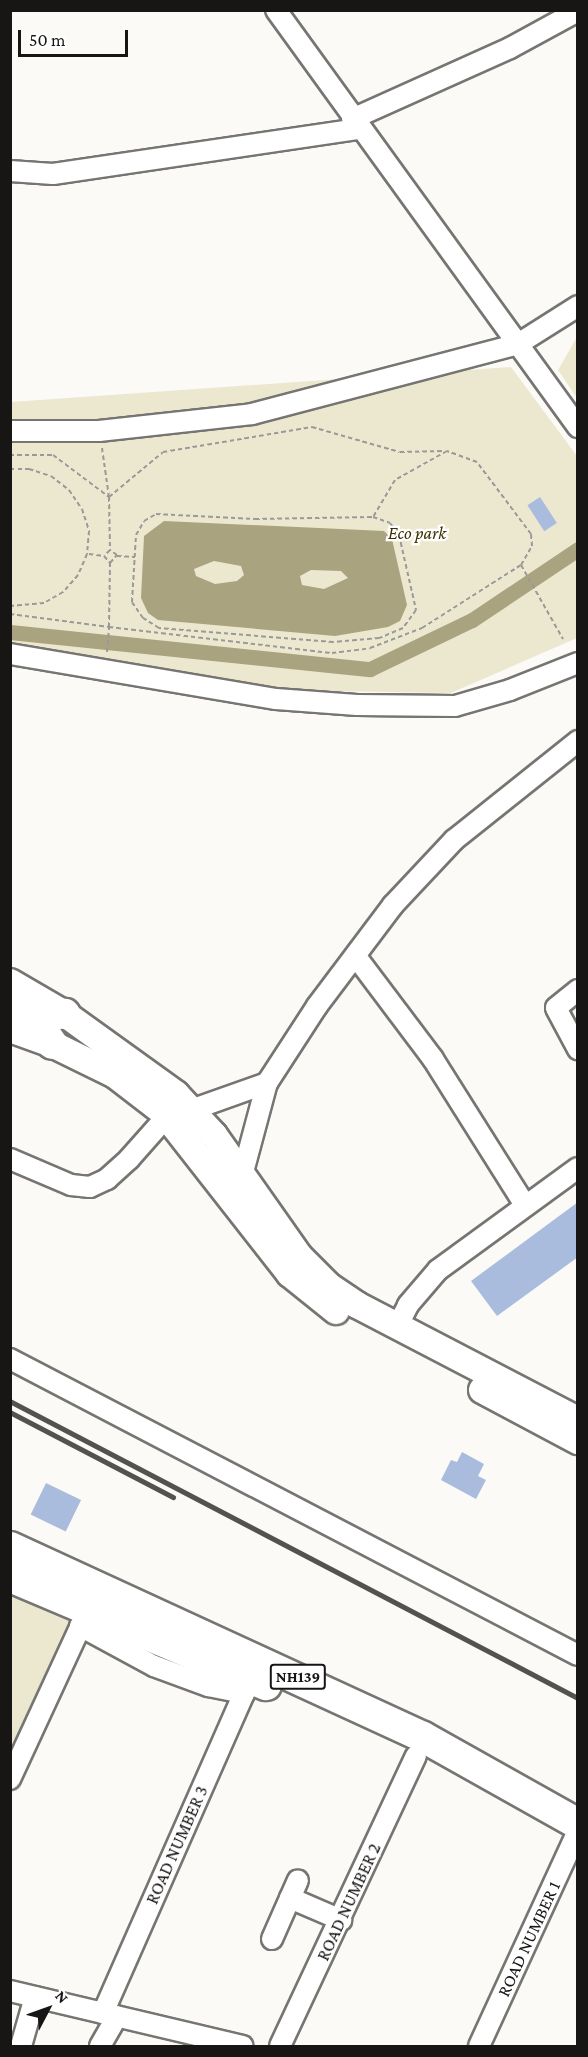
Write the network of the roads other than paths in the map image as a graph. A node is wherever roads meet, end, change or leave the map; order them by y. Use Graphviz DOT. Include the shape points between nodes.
graph roads {
  1 [pos="276,10"];
  2 [pos="578,11"];
  3 [pos="355,124"];
  4 [pos="10,171"];
  5 [pos="578,306"];
  6 [pos="518,344"];
  7 [pos="578,427"];
  8 [pos="10,431"];
  9 [pos="10,654"];
  10 [pos="578,663"];
  11 [pos="578,741"];
  12 [pos="357,958"];
  13 [pos="578,990"];
  14 [pos="16,1008"];
  15 [pos="65,1014"];
  16 [pos="52,1044"];
  17 [pos="578,1048"];
  18 [pos="267,1083"];
  19 [pos="179,1113"];
  20 [pos="10,1160"];
  21 [pos="578,1168"];
  22 [pos="242,1176"];
  23 [pos="525,1205"];
  24 [pos="397,1327"];
  25 [pos="10,1359"];
  26 [pos="578,1420"];
  27 [pos="578,1441"];
  28 [pos="10,1547"];
  29 [pos="10,1577"];
  30 [pos="84,1617"];
  31 [pos="578,1655"];
  32 [pos="247,1685"];
  33 [pos="416,1756"];
  34 [pos="10,1779"];
  35 [pos="576,1836"];
  36 [pos="341,1920"];
  37 [pos="272,1939"];
  38 [pos="10,1991"];
  39 [pos="35,1997"];
  40 [pos="110,2015"];
  41 [pos="230,2045"];
  42 [pos="21,2046"];
  43 [pos="100,2046"];
  44 [pos="280,2046"];
  45 [pos="479,2046"];
  1 -- 3 [label="street"];
  2 -- 3 [label="street"];
  3 -- 4 [label="street" via="53,174"];
  3 -- 6 [label="street"];
  5 -- 6 [label="street"];
  6 -- 7 [label="street"];
  6 -- 8 [label="street" via="252,414 99,430"];
  9 -- 10 [label="street" via="276,699 357,705 454,706 510,690"];
  11 -- 12 [label="street" via="431,862 393,905"];
  12 -- 18 [label="street" via="317,1006"];
  12 -- 23 [label="street" via="420,1040"];
  13 -- 17 [label="street" via="556,1008"];
  14 -- 15 [label="highway"];
  14 -- 15 [label="main road"];
  14 -- 16 [label="highway"];
  15 -- 19 [label="main road" via="176,1094"];
  16 -- 19 [label="main road"];
  18 -- 19 [label="street"];
  18 -- 22 [label="street"];
  19 -- 20 [label="street" via="107,1179 90,1187 71,1185"];
  19 -- 22 [label="main road"];
  19 -- 27 [label="main road" via="290,1274 320,1300 349,1320"];
  21 -- 23 [label="street"];
  22 -- 24 [label="main road" via="299,1256 329,1286"];
  23 -- 24 [label="street" via="438,1270 408,1305"];
  24 -- 26 [label="main road"];
  25 -- 31 [label="street"];
  28 -- 35 [label="highway, NH139" via="423,1737"];
  29 -- 30 [label="highway, NH139"];
  30 -- 32 [label="highway, NH139"];
  30 -- 34 [label="street"];
  32 -- 33 [label="highway, NH139"];
  32 -- 40 [label="street, ROAD NUMBER 3"];
  33 -- 35 [label="highway, NH139"];
  33 -- 36 [label="street, ROAD NUMBER 2"];
  35 -- 45 [label="street, ROAD NUMBER 1"];
  36 -- 37 [label="street" via="294,1889"];
  36 -- 44 [label="street, ROAD NUMBER 2"];
  38 -- 39 [label="street"];
  39 -- 40 [label="street"];
  39 -- 42 [label="street"];
  40 -- 41 [label="street"];
  40 -- 43 [label="street, ROAD NUMBER 3"];
}
